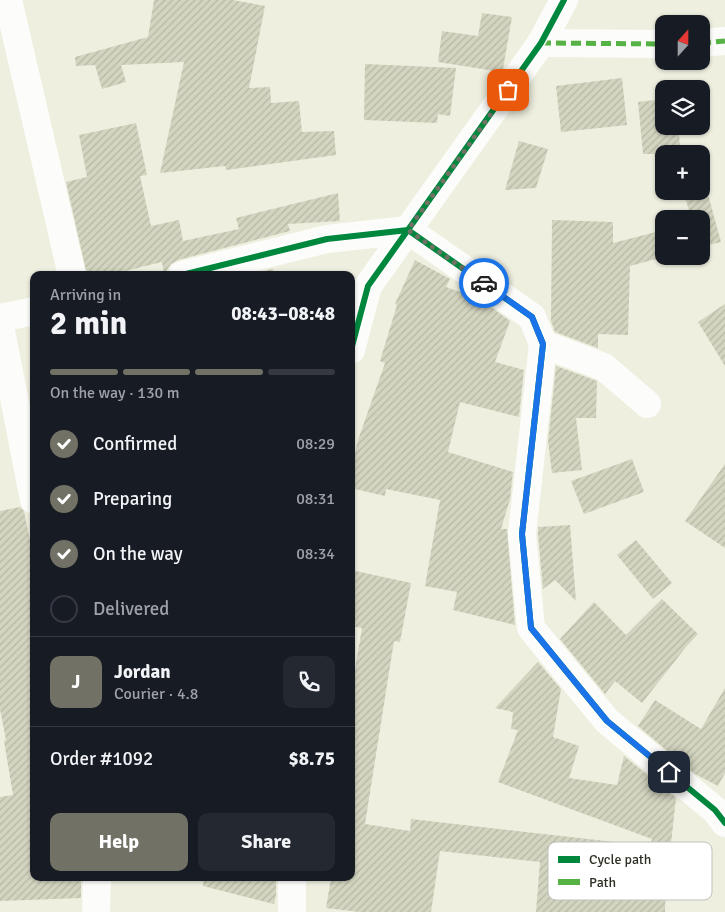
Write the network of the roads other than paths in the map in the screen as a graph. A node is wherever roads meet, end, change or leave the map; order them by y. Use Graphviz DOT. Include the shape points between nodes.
graph roads {
  1 [pos="8,0"];
  2 [pos="564,0"];
  3 [pos="725,41"];
  4 [pos="710,42"];
  5 [pos="542,43"];
  6 [pos="655,44"];
  7 [pos="408,230"];
  8 [pos="71,271"];
  9 [pos="198,271"];
  10 [pos="30,312"];
  11 [pos="0,318"];
  12 [pos="0,326"];
  13 [pos="355,335"];
  14 [pos="543,344"];
  15 [pos="647,404"];
  16 [pos="30,480"];
  17 [pos="725,823"];
  18 [pos="97,881"];
  19 [pos="292,881"];
  20 [pos="96,912"];
  21 [pos="292,912"];
  1 -- 8 [label="street"];
  2 -- 5 [label="street"];
  3 -- 4 [label="street"];
  5 -- 6 [label="street"];
  5 -- 7 [label="street"];
  7 -- 9 [label="street" via="327,239"];
  7 -- 13 [label="street" via="368,286"];
  7 -- 14 [label="street" via="532,317"];
  10 -- 11 [label="street"];
  12 -- 16 [label="street"];
  14 -- 15 [label="street" via="604,368"];
  14 -- 17 [label="street" via="522,534 531,628 607,721 715,810"];
  18 -- 20 [label="street"];
  19 -- 21 [label="street"];
}
